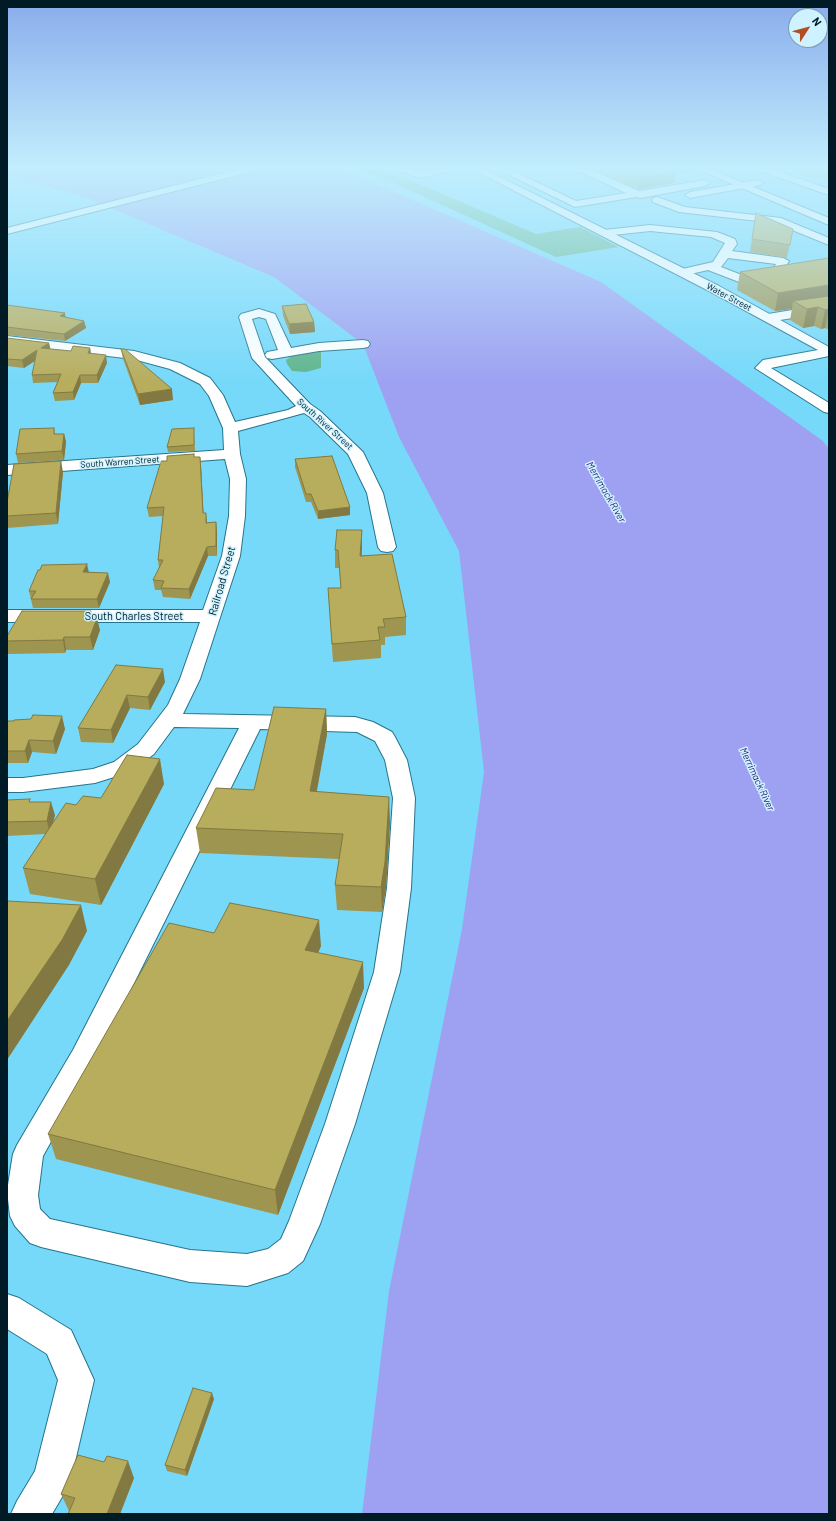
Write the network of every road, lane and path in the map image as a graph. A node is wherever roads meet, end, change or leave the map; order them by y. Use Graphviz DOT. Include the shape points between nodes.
graph roads {
  1 [pos="618,240"];
  2 [pos="728,240"];
  3 [pos="725,254"];
  4 [pos="753,257"];
  5 [pos="710,267"];
  6 [pos="682,272"];
  7 [pos="731,275"];
  8 [pos="829,297"];
  9 [pos="829,308"];
  10 [pos="802,312"];
  11 [pos="768,318"];
  12 [pos="7,340"];
  13 [pos="363,344"];
  14 [pos="286,352"];
  15 [pos="829,352"];
  16 [pos="259,358"];
  17 [pos="305,407"];
  18 [pos="829,409"];
  19 [pos="230,428"];
  20 [pos="232,454"];
  21 [pos="7,470"];
  22 [pos="387,547"];
  23 [pos="7,616"];
  24 [pos="212,616"];
  25 [pos="168,720"];
  26 [pos="253,722"];
  27 [pos="7,785"];
  28 [pos="7,1310"];
  29 [pos="30,1514"];
  1 -- 6 [label="street, Water Street"];
  2 -- 3 [label="street" via="731,244"];
  3 -- 4 [label="street"];
  3 -- 5 [label="street" via="717,265"];
  4 -- 7 [label="street" via="749,268"];
  4 -- 7 [label="street" via="783,261 775,275 752,283"];
  5 -- 6 [label="street"];
  5 -- 7 [label="street"];
  6 -- 11 [label="street, Water Street"];
  8 -- 10 [label="street" via="788,303"];
  9 -- 10 [label="street"];
  10 -- 11 [label="street"];
  11 -- 15 [label="street, Water Street"];
  12 -- 19 [label="street, Railroad Street" via="151,358 189,372 205,381 216,395"];
  13 -- 14 [label="street"];
  14 -- 16 [label="street"];
  14 -- 16 [label="street" via="271,317 263,313 249,314 245,319"];
  15 -- 18 [label="street" via="768,363 762,368"];
  16 -- 17 [label="street, South River Street"];
  17 -- 19 [label="street" via="293,413"];
  17 -- 22 [label="street, South River Street" via="355,452 375,493"];
  19 -- 20 [label="street, Railroad Street"];
  20 -- 21 [label="street, South Warren Street"];
  20 -- 24 [label="street, Railroad Street" via="238,479 237,516 232,556"];
  23 -- 24 [label="street, South Charles Street"];
  24 -- 25 [label="street, Railroad Street" via="190,679"];
  25 -- 26 [label="street"];
  25 -- 27 [label="street, Railroad Street" via="146,749 122,767 95,776"];
  26 -- 26 [label="street" via="355,724 365,727 384,737 396,760 404,798 399,888 386,972 340,1124 304,1224 292,1250 276,1262 247,1270 190,1266 41,1232 26,1216 22,1195 28,1154 83,1058"];
  28 -- 29 [label="street" via="59,1342 76,1380 52,1479"];
}
